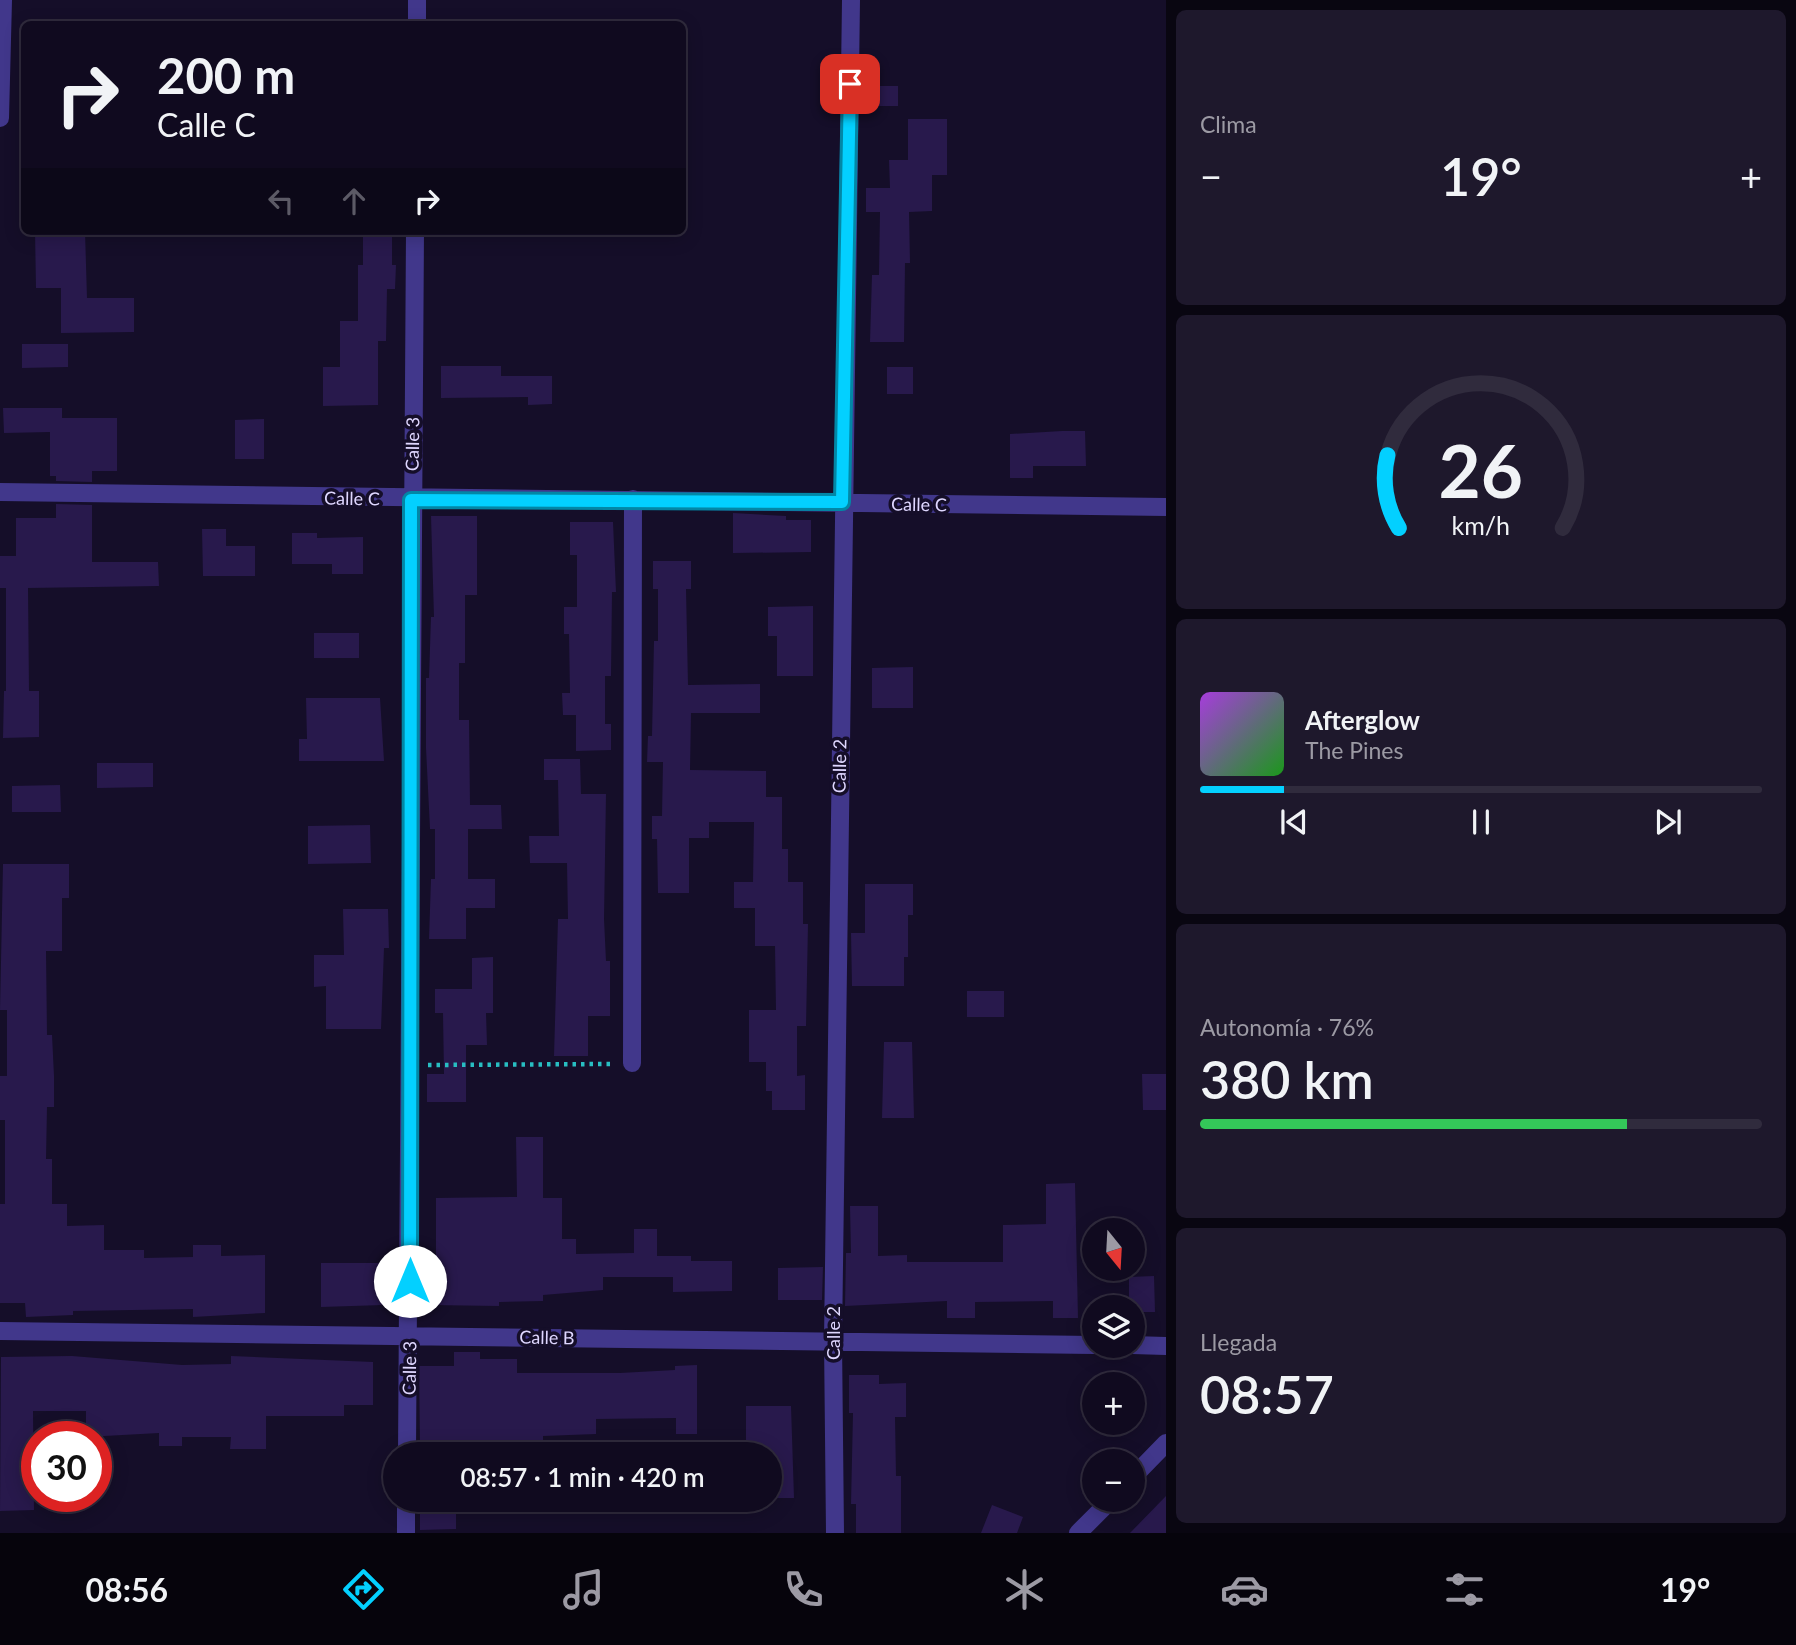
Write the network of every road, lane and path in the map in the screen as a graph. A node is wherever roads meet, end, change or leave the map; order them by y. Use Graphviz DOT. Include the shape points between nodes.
graph roads {
  1 [pos="3,0"];
  2 [pos="417,0"];
  3 [pos="851,0"];
  4 [pos="417,21"];
  5 [pos="0,118"];
  6 [pos="415,235"];
  7 [pos="0,492"];
  8 [pos="633,499"];
  9 [pos="411,500"];
  10 [pos="842,502"];
  11 [pos="1166,507"];
  12 [pos="632,1063"];
  13 [pos="410,1065"];
  14 [pos="0,1331"];
  15 [pos="409,1335"];
  16 [pos="833,1340"];
  17 [pos="1082,1345"];
  18 [pos="1145,1345"];
  19 [pos="1166,1346"];
  20 [pos="407,1442"];
  21 [pos="1166,1443"];
  22 [pos="1145,1465"];
  23 [pos="406,1512"];
  24 [pos="1099,1512"];
  25 [pos="406,1533"];
  26 [pos="835,1533"];
  27 [pos="1078,1533"];
  1 -- 5 [label="street"];
  2 -- 4 [label="street"];
  3 -- 10 [label="street, Calle 2"];
  6 -- 9 [label="street, Calle 3"];
  7 -- 9 [label="street, Calle C"];
  8 -- 9 [label="street, Calle C"];
  8 -- 10 [label="street, Calle C"];
  8 -- 12 [label="street"];
  9 -- 13 [label="street, Calle 3"];
  10 -- 11 [label="street, Calle C"];
  10 -- 16 [label="street, Calle 2"];
  12 -- 13 [label="path"];
  13 -- 15 [label="street, Calle 3"];
  14 -- 15 [label="street, Calle B"];
  15 -- 16 [label="street, Calle B"];
  15 -- 20 [label="street, Calle 3"];
  16 -- 17 [label="street, Calle B"];
  16 -- 26 [label="street, Calle 2"];
  18 -- 19 [label="street"];
  21 -- 22 [label="street"];
  23 -- 25 [label="street"];
  24 -- 27 [label="street"];
}
